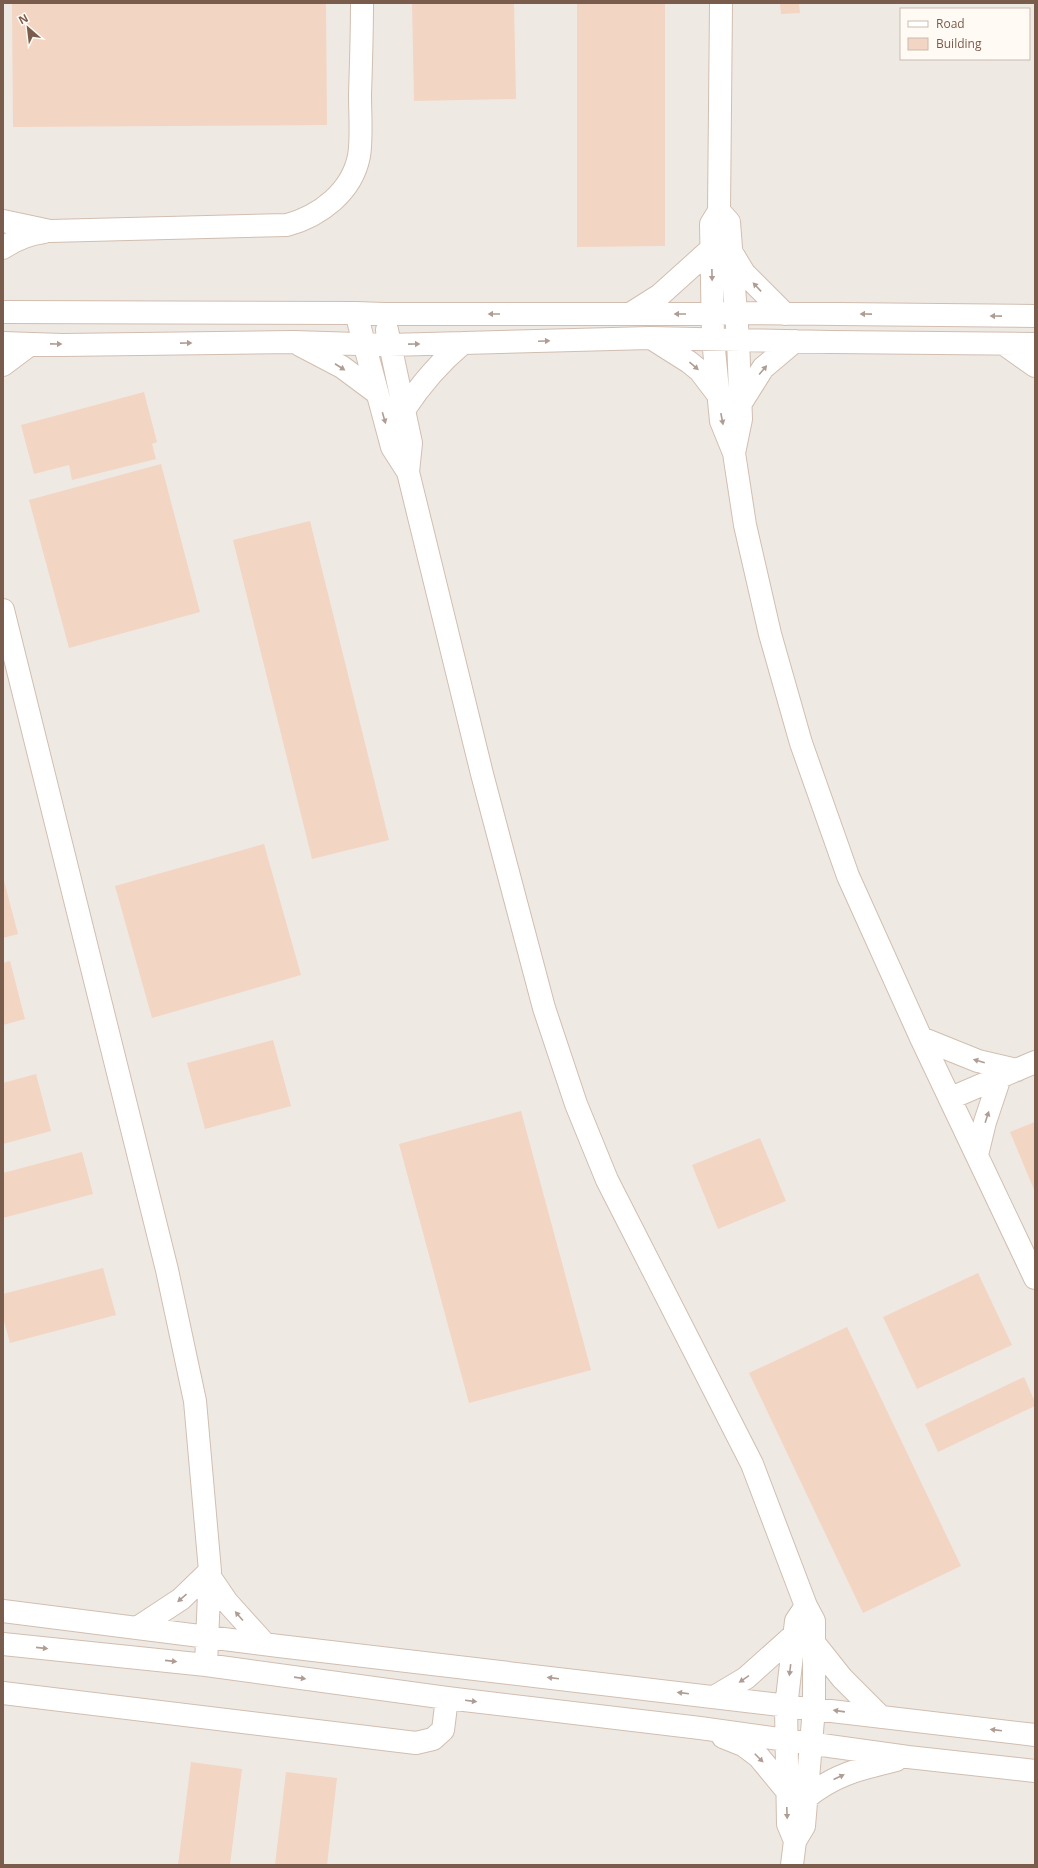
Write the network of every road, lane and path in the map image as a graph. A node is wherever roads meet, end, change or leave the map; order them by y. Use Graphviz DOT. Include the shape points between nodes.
graph roads {
  1 [pos="362,3"];
  2 [pos="721,3"];
  3 [pos="3,221"];
  4 [pos="50,231"];
  5 [pos="3,248"];
  6 [pos="722,251"];
  7 [pos="3,312"];
  8 [pos="356,313"];
  9 [pos="736,313"];
  10 [pos="384,314"];
  11 [pos="630,314"];
  12 [pos="712,314"];
  13 [pos="785,314"];
  14 [pos="1035,316"];
  15 [pos="650,338"];
  16 [pos="713,339"];
  17 [pos="738,339"];
  18 [pos="795,340"];
  19 [pos="294,342"];
  20 [pos="3,343"];
  21 [pos="363,343"];
  22 [pos="462,343"];
  23 [pos="31,344"];
  24 [pos="1004,344"];
  25 [pos="1035,344"];
  26 [pos="389,345"];
  27 [pos="3,365"];
  28 [pos="1035,366"];
  29 [pos="377,394"];
  30 [pos="719,396"];
  31 [pos="741,403"];
  32 [pos="404,410"];
  33 [pos="734,453"];
  34 [pos="408,472"];
  35 [pos="3,610"];
  36 [pos="921,1038"];
  37 [pos="1017,1070"];
  38 [pos="951,1098"];
  39 [pos="977,1155"];
  40 [pos="1035,1278"];
  41 [pos="210,1574"];
  42 [pos="806,1606"];
  43 [pos="3,1611"];
  44 [pos="138,1628"];
  45 [pos="794,1635"];
  46 [pos="208,1637"];
  47 [pos="3,1644"];
  48 [pos="265,1644"];
  49 [pos="815,1644"];
  50 [pos="206,1665"];
  51 [pos="3,1693"];
  52 [pos="714,1697"];
  53 [pos="447,1698"];
  54 [pos="786,1706"];
  55 [pos="814,1708"];
  56 [pos="881,1717"];
  57 [pos="700,1728"];
  58 [pos="1035,1735"];
  59 [pos="787,1740"];
  60 [pos="811,1744"];
  61 [pos="908,1757"];
  62 [pos="1035,1771"];
  63 [pos="796,1794"];
  64 [pos="792,1865"];
  1 -- 4 [label="street" via="359,156 349,181 321,210 287,224"];
  2 -- 6 [label="street" via="719,211 729,222"];
  3 -- 4 [label="street"];
  4 -- 5 [label="street" via="33,233"];
  6 -- 9 [label="street"];
  6 -- 11 [label="street"];
  6 -- 12 [label="street, one-way"];
  13 -- 6 [label="street, one-way"];
  7 -- 8 [label="street"];
  8 -- 10 [label="street"];
  8 -- 21 [label="street"];
  9 -- 12 [label="street"];
  9 -- 13 [label="street"];
  9 -- 17 [label="street"];
  11 -- 10 [label="street, one-way"];
  10 -- 26 [label="street"];
  12 -- 11 [label="street, one-way"];
  12 -- 16 [label="street"];
  14 -- 13 [label="street, one-way"];
  15 -- 16 [label="street"];
  22 -- 15 [label="street, one-way"];
  15 -- 30 [label="street, one-way" via="700,371"];
  16 -- 17 [label="street"];
  16 -- 30 [label="street"];
  17 -- 18 [label="street"];
  17 -- 31 [label="street"];
  18 -- 24 [label="street"];
  31 -- 18 [label="street, one-way" via="763,368"];
  19 -- 21 [label="street"];
  23 -- 19 [label="street, one-way"];
  19 -- 29 [label="street, one-way" via="342,367"];
  20 -- 23 [label="street"];
  21 -- 26 [label="street"];
  21 -- 29 [label="street"];
  26 -- 22 [label="street, one-way"];
  22 -- 32 [label="street" via="428,375"];
  23 -- 27 [label="street"];
  24 -- 25 [label="street"];
  24 -- 28 [label="street"];
  26 -- 32 [label="street"];
  29 -- 34 [label="street, one-way" via="392,447"];
  30 -- 33 [label="street, one-way" via="721,421"];
  31 -- 33 [label="street" via="741,419"];
  32 -- 34 [label="street" via="411,443"];
  33 -- 36 [label="street" via="745,525 770,634 801,743 848,876"];
  34 -- 42 [label="street" via="482,774 544,1008 576,1104 607,1180 752,1464"];
  35 -- 41 [label="street" via="172,1293 195,1401"];
  37 -- 36 [label="street, one-way" via="978,1061"];
  36 -- 38 [label="street"];
  37 -- 38 [label="street"];
  39 -- 37 [label="street, one-way" via="985,1122"];
  38 -- 39 [label="street"];
  39 -- 40 [label="street"];
  41 -- 44 [label="street, one-way" via="181,1599"];
  41 -- 46 [label="street"];
  48 -- 41 [label="street, one-way" via="227,1602"];
  42 -- 45 [label="street" via="796,1621"];
  42 -- 49 [label="street" via="814,1622"];
  43 -- 44 [label="street"];
  44 -- 46 [label="street"];
  45 -- 52 [label="street, one-way" via="746,1678"];
  45 -- 54 [label="street, one-way"];
  46 -- 48 [label="street"];
  46 -- 50 [label="street"];
  47 -- 50 [label="street, one-way"];
  52 -- 48 [label="street, one-way"];
  49 -- 55 [label="street"];
  49 -- 56 [label="street" via="842,1678"];
  50 -- 53 [label="street, one-way"];
  51 -- 53 [label="street" via="416,1743 433,1739 444,1730"];
  52 -- 54 [label="street"];
  53 -- 57 [label="street, one-way"];
  54 -- 55 [label="street"];
  54 -- 59 [label="street"];
  56 -- 55 [label="street, one-way"];
  55 -- 60 [label="street"];
  58 -- 56 [label="street, one-way"];
  57 -- 59 [label="street"];
  57 -- 63 [label="street, one-way" via="743,1745 759,1757"];
  59 -- 60 [label="street"];
  59 -- 63 [label="street"];
  60 -- 61 [label="street"];
  60 -- 63 [label="street"];
  61 -- 62 [label="street"];
  63 -- 61 [label="street, one-way" via="852,1771"];
  63 -- 64 [label="street" via="788,1824 795,1841"];
}
